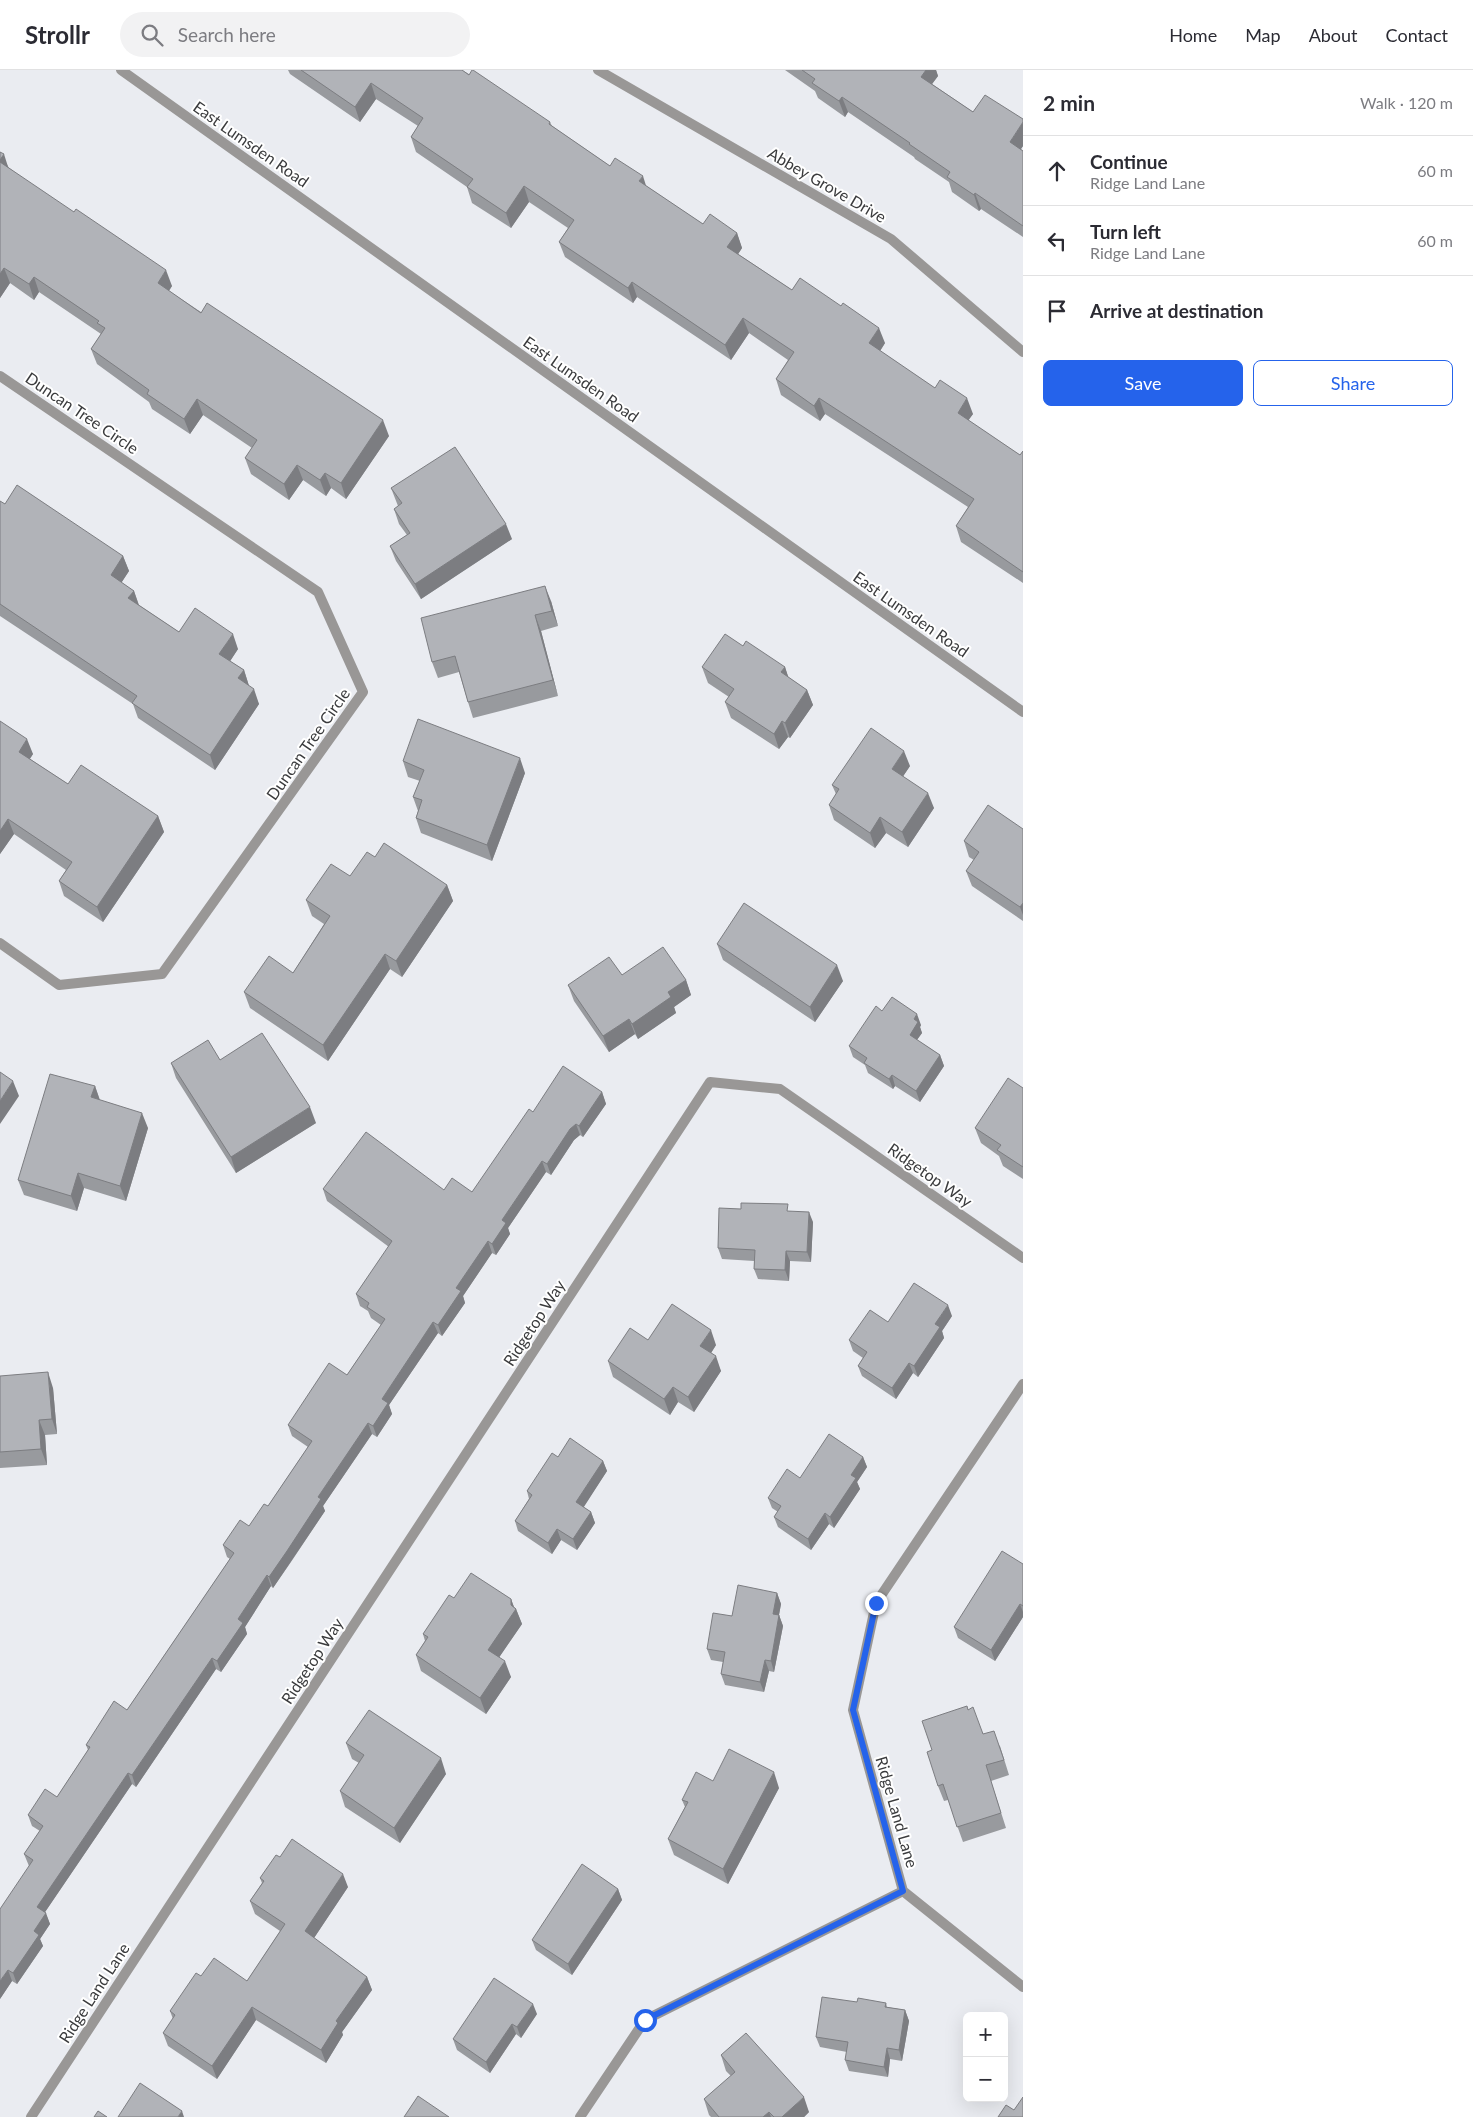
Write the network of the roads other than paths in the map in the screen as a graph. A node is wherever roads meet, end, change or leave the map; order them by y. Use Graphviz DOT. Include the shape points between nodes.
graph roads {
  1 [pos="121,70"];
  2 [pos="598,70"];
  3 [pos="1023,352"];
  4 [pos="0,376"];
  5 [pos="1023,712"];
  6 [pos="0,944"];
  7 [pos="1023,1258"];
  8 [pos="1023,1384"];
  9 [pos="182,1886"];
  10 [pos="903,1891"];
  11 [pos="1023,1987"];
  12 [pos="31,2117"];
  13 [pos="580,2117"];
  1 -- 5 [label="street, East Lumsden Road"];
  2 -- 3 [label="street, Abbey Grove Drive" via="891,239"];
  4 -- 6 [label="street, Duncan Tree Circle" via="318,592 363,692 162,974 59,985"];
  7 -- 9 [label="street, Ridgetop Way" via="780,1088 710,1082"];
  8 -- 10 [label="street, Ridge Land Lane" via="876,1603 853,1710"];
  9 -- 12 [label="street, Ridge Land Lane"];
  10 -- 11 [label="street"];
  10 -- 13 [label="street, Ridge Land Lane" via="645,2020"];
}
